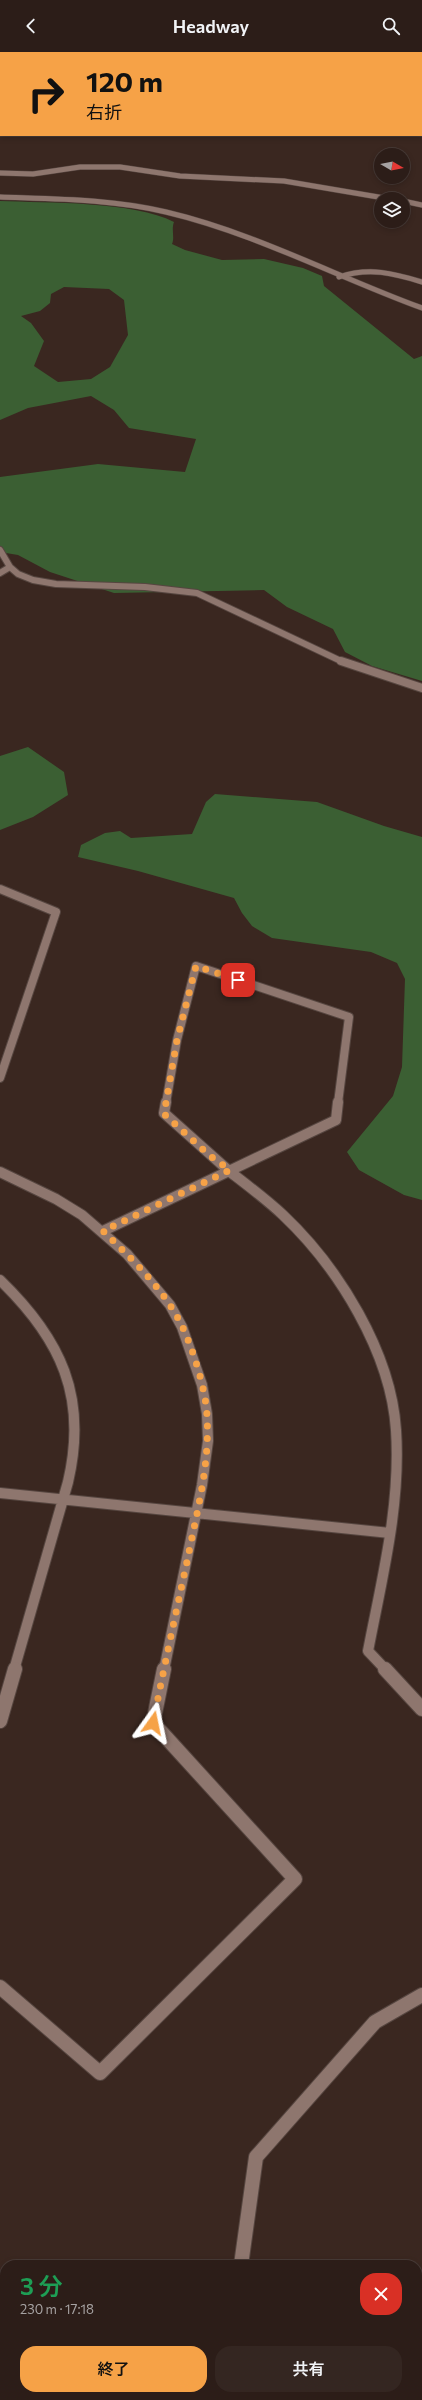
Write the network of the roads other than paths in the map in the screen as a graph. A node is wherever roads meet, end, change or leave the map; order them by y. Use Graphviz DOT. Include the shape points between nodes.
graph roads {
  1 [pos="0,173"];
  2 [pos="0,196"];
  3 [pos="374,196"];
  4 [pos="410,203"];
  5 [pos="422,205"];
  6 [pos="339,277"];
  7 [pos="422,282"];
  8 [pos="422,308"];
  9 [pos="0,550"];
  10 [pos="10,567"];
  11 [pos="0,573"];
  12 [pos="422,688"];
  13 [pos="0,889"];
  14 [pos="0,1078"];
  15 [pos="230,1170"];
  16 [pos="0,1172"];
  17 [pos="103,1231"];
  18 [pos="0,1280"];
  19 [pos="0,1492"];
  20 [pos="64,1499"];
  21 [pos="197,1513"];
  22 [pos="390,1533"];
  23 [pos="422,1709"];
  24 [pos="0,1721"];
  25 [pos="0,1987"];
  26 [pos="422,1995"];
  27 [pos="242,2260"];
  1 -- 3 [label="street" via="33,174 80,167 120,167 180,176 284,181"];
  2 -- 6 [label="street" via="106,202 167,213 230,233"];
  4 -- 5 [label="street"];
  6 -- 7 [label="street" via="370,269"];
  6 -- 8 [label="street"];
  9 -- 10 [label="street"];
  10 -- 11 [label="street"];
  10 -- 12 [label="street" via="32,580 56,584 145,586 196,593 350,665"];
  13 -- 14 [label="street" via="56,912"];
  15 -- 15 [label="street" via="209,1155 164,1114 177,1040 196,966 349,1017 336,1120"];
  15 -- 17 [label="street"];
  15 -- 22 [label="street" via="285,1217 324,1259 351,1298 372,1344 394,1412 396,1485"];
  16 -- 17 [label="street" via="56,1199"];
  17 -- 21 [label="street" via="127,1254 170,1305 182,1327 192,1355 207,1414 208,1441"];
  18 -- 20 [label="street" via="42,1325 64,1364 72,1393 75,1419 74,1456"];
  19 -- 20 [label="street"];
  20 -- 21 [label="street"];
  20 -- 24 [label="street"];
  21 -- 22 [label="street"];
  21 -- 25 [label="street" via="153,1723 295,1880 100,2073"];
  22 -- 23 [label="street" via="368,1651"];
  26 -- 27 [label="street" via="375,2022 256,2157"];
}
